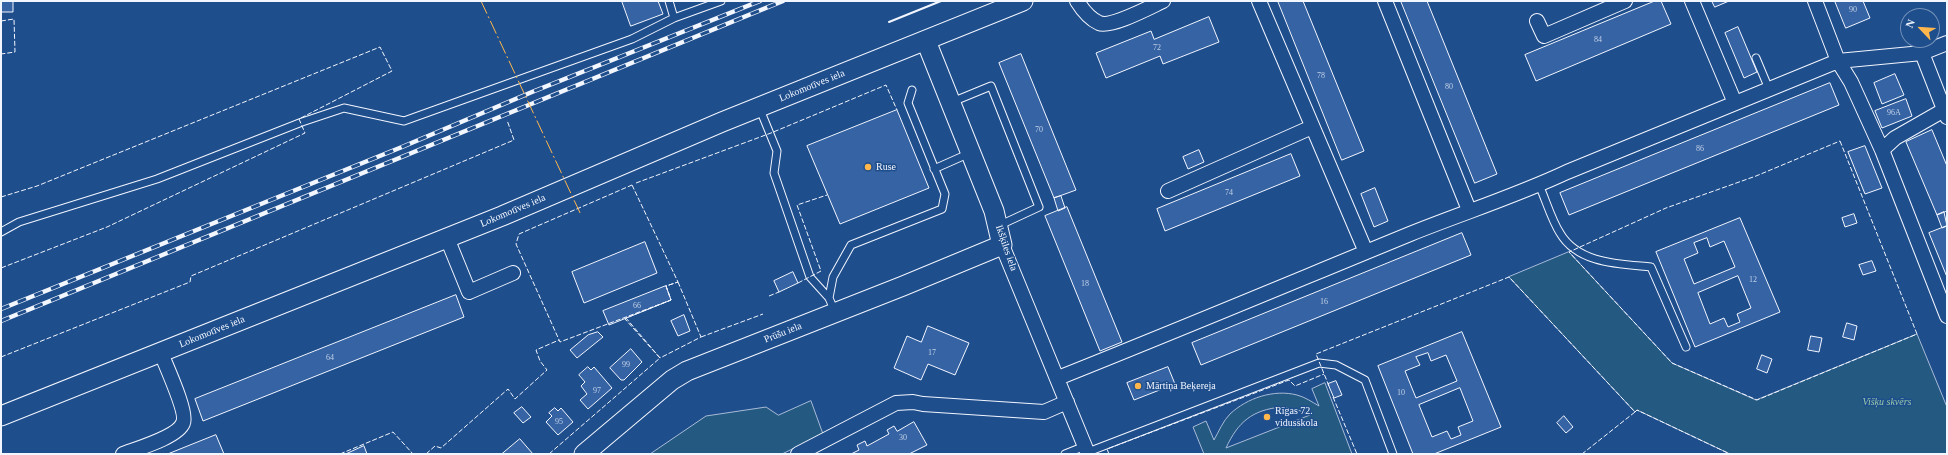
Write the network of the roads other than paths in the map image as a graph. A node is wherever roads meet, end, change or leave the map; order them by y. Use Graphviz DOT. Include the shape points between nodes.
graph roads {
  1 [pos="669,1"];
  2 [pos="721,1"];
  3 [pos="1023,1"];
  4 [pos="1077,1"];
  5 [pos="1163,1"];
  6 [pos="1259,1"];
  7 [pos="1384,1"];
  8 [pos="1625,1"];
  9 [pos="1692,1"];
  10 [pos="1816,1"];
  11 [pos="674,18"];
  12 [pos="1537,21"];
  13 [pos="926,41"];
  14 [pos="1947,43"];
  15 [pos="1922,53"];
  16 [pos="1756,58"];
  17 [pos="1838,61"];
  18 [pos="1769,89"];
  19 [pos="912,90"];
  20 [pos="950,103"];
  21 [pos="1736,103"];
  22 [pos="759,107"];
  23 [pos="1945,114"];
  24 [pos="1312,127"];
  25 [pos="1882,150"];
  26 [pos="970,153"];
  27 [pos="934,169"];
  28 [pos="1539,185"];
  29 [pos="1168,191"];
  30 [pos="1469,210"];
  31 [pos="997,226"];
  32 [pos="1,232"];
  33 [pos="446,238"];
  34 [pos="1002,245"];
  35 [pos="1366,252"];
  36 [pos="512,273"];
  37 [pos="832,305"];
  38 [pos="1947,316"];
  39 [pos="1686,347"];
  40 [pos="161,353"];
  41 [pos="1058,378"];
  42 [pos="1067,402"];
  43 [pos="1,416"];
  44 [pos="1087,451"];
  45 [pos="123,454"];
  46 [pos="584,454"];
  47 [pos="798,454"];
  48 [pos="1065,454"];
  49 [pos="1393,454"];
  1 -- 11 [label="lane"];
  2 -- 11 [label="lane"];
  3 -- 13 [label="street, Lokomotīves iela"];
  4 -- 5 [label="street" via="1089,16 1100,24 1110,24"];
  6 -- 24 [label="street"];
  7 -- 30 [label="street"];
  8 -- 12 [label="street" via="1544,36"];
  9 -- 21 [label="street"];
  10 -- 17 [label="street"];
  11 -- 32 [label="lane" via="632,39 404,121 344,108 158,179 19,222"];
  13 -- 20 [label="street, Ikšķiles iela"];
  13 -- 22 [label="street, Lokomotīves iela"];
  14 -- 15 [label="street"];
  15 -- 17 [label="street"];
  15 -- 23 [label="street"];
  16 -- 18 [label="lane"];
  17 -- 18 [label="street"];
  17 -- 25 [label="street" via="1851,82"];
  18 -- 21 [label="street"];
  19 -- 27 [label="lane" via="908,104"];
  20 -- 26 [label="street, Ikšķiles iela"];
  20 -- 31 [label="lane" via="991,86 1039,207"];
  21 -- 28 [label="street"];
  22 -- 33 [label="street, Lokomotīves iela"];
  22 -- 37 [label="lane" via="777,151 774,174 810,277"];
  23 -- 25 [label="street" via="1895,138"];
  24 -- 29 [label="street"];
  24 -- 35 [label="street"];
  25 -- 38 [label="street"];
  26 -- 27 [label="lane"];
  26 -- 31 [label="street, Ikšķiles iela" via="994,211"];
  27 -- 37 [label="lane" via="945,194 942,209 851,245 833,277"];
  28 -- 30 [label="street"];
  28 -- 39 [label="lane" via="1559,233 1574,249 1606,263 1652,267"];
  30 -- 35 [label="street"];
  31 -- 34 [label="street, Ikšķiles iela"];
  33 -- 36 [label="street" via="469,292"];
  33 -- 40 [label="street, Lokomotīves iela"];
  34 -- 37 [label="street, Prūšu iela" via="903,286"];
  34 -- 41 [label="street, Ikšķiles iela"];
  35 -- 41 [label="street" via="1154,341"];
  37 -- 46 [label="street, Prūšu iela" via="679,375"];
  40 -- 43 [label="street, Lokomotīves iela"];
  40 -- 45 [label="street" via="184,410 184,423 166,437"];
  41 -- 42 [label="street, Ikšķiles iela"];
  42 -- 44 [label="street, Ikšķiles iela"];
  42 -- 47 [label="street" via="1044,412 913,402 896,403"];
  44 -- 48 [label="lane"];
  44 -- 49 [label="lane" via="1318,363 1336,365 1365,380"];
}
